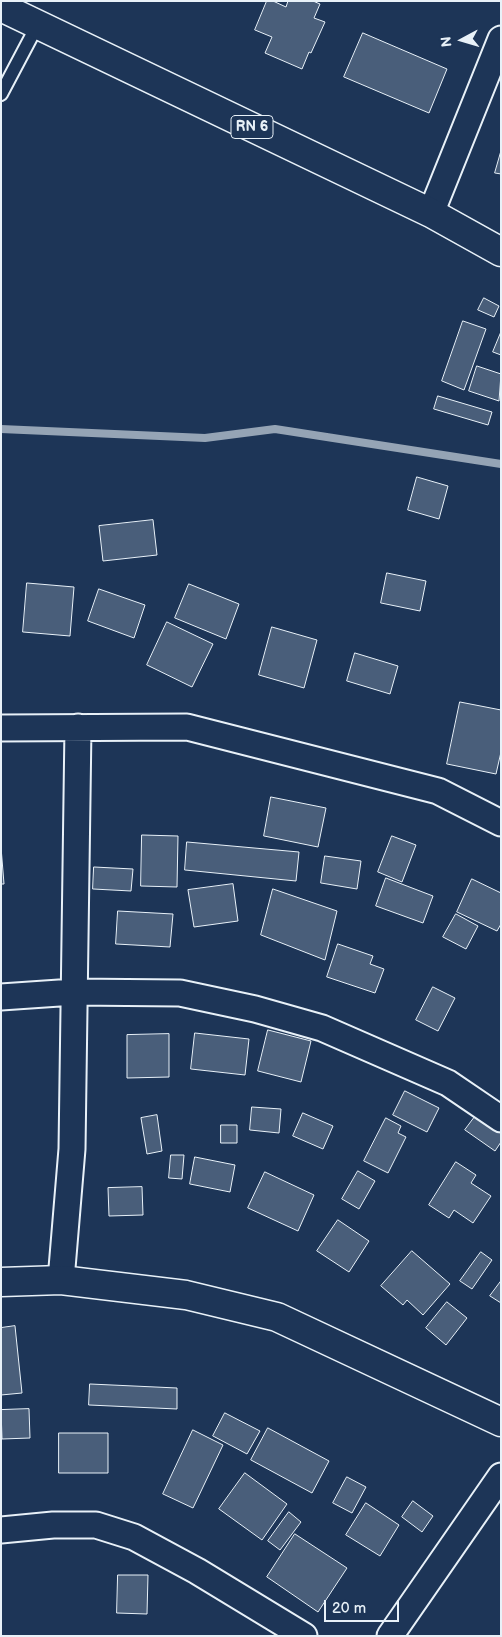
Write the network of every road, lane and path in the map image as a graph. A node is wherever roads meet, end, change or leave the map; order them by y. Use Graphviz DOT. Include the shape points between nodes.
graph roads {
  1 [pos="1,7"];
  2 [pos="38,24"];
  3 [pos="501,39"];
  4 [pos="1,94"];
  5 [pos="431,213"];
  6 [pos="501,252"];
  7 [pos="78,727"];
  8 [pos="1,728"];
  9 [pos="501,823"];
  10 [pos="74,992"];
  11 [pos="1,997"];
  12 [pos="501,1119"];
  13 [pos="61,1280"];
  14 [pos="1,1282"];
  15 [pos="501,1422"];
  16 [pos="501,1476"];
  17 [pos="1,1530"];
  18 [pos="304,1636"];
  19 [pos="390,1636"];
  1 -- 2 [label="main road, RN 6"];
  2 -- 4 [label="lane"];
  2 -- 5 [label="main road, RN 6"];
  3 -- 5 [label="street"];
  5 -- 6 [label="main road, RN 6"];
  7 -- 8 [label="street"];
  7 -- 9 [label="street" via="187,727 438,791"];
  7 -- 10 [label="street"];
  10 -- 11 [label="street"];
  10 -- 12 [label="street" via="180,993 322,1028 448,1083"];
  10 -- 13 [label="street" via="72,1149"];
  13 -- 14 [label="main road"];
  13 -- 15 [label="main road" via="186,1295 277,1317"];
  16 -- 19 [label="street"];
  17 -- 18 [label="street" via="96,1525 134,1537 198,1571"];
}
